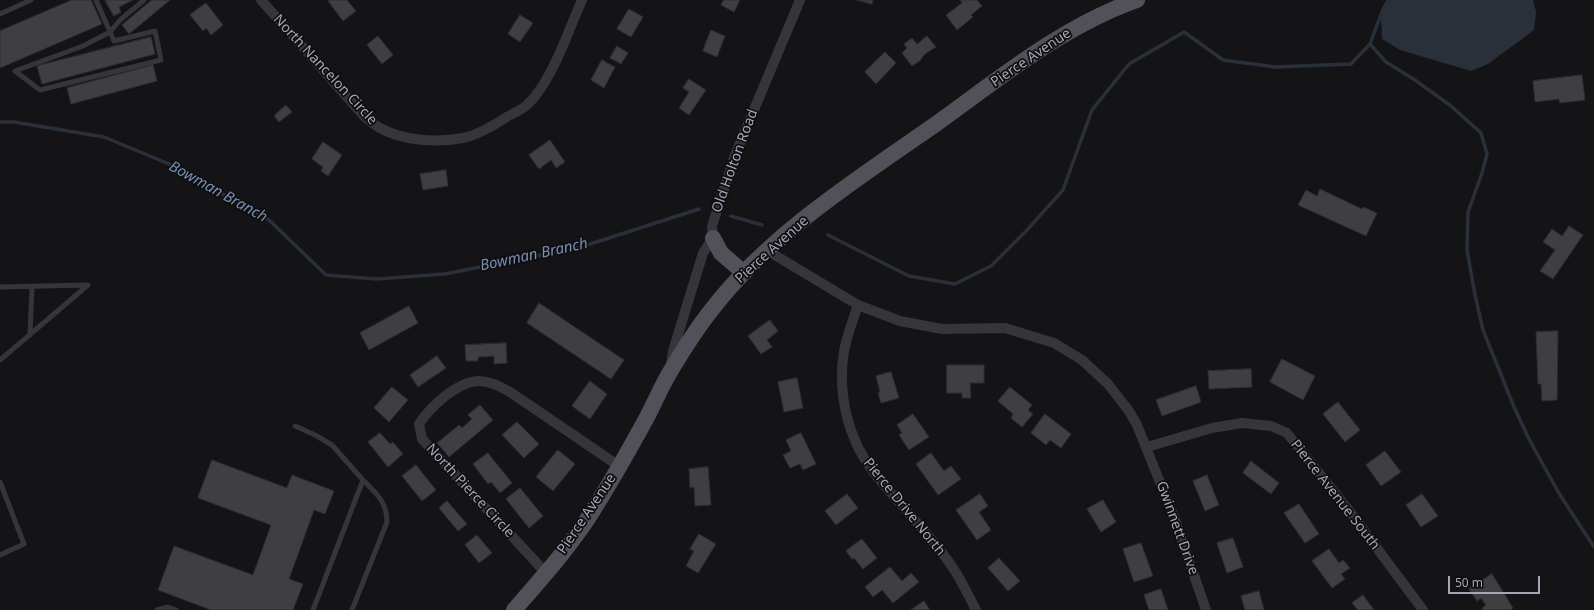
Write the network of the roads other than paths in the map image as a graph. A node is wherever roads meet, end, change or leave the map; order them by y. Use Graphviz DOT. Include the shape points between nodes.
graph roads {
  1 [pos="31,0"];
  2 [pos="96,0"];
  3 [pos="144,0"];
  4 [pos="261,0"];
  5 [pos="582,0"];
  6 [pos="800,0"];
  7 [pos="1137,0"];
  8 [pos="0,14"];
  9 [pos="110,32"];
  10 [pos="713,238"];
  11 [pos="768,251"];
  12 [pos="744,273"];
  13 [pos="0,286"];
  14 [pos="32,286"];
  15 [pos="858,305"];
  16 [pos="30,335"];
  17 [pos="0,360"];
  18 [pos="670,372"];
  19 [pos="295,426"];
  20 [pos="1147,446"];
  21 [pos="619,466"];
  22 [pos="363,480"];
  23 [pos="0,482"];
  24 [pos="0,555"];
  25 [pos="546,573"];
  26 [pos="157,610"];
  27 [pos="176,610"];
  28 [pos="313,610"];
  29 [pos="352,610"];
  30 [pos="514,610"];
  31 [pos="976,610"];
  32 [pos="1206,610"];
  33 [pos="1423,610"];
  1 -- 8 [label="lane"];
  2 -- 9 [label="lane"];
  3 -- 9 [label="lane"];
  4 -- 5 [label="street, North Nancelon Circle" via="363,115 378,128 413,139 434,141 464,138 493,126 527,105 551,70"];
  6 -- 10 [label="street, Old Holton Road" via="735,155 712,226"];
  7 -- 11 [label="main road, Pierce Avenue" via="1081,25 1023,62 834,196"];
  9 -- 9 [label="lane" via="114,41 156,31 161,60 40,90 15,71 83,46"];
  10 -- 12 [label="main road" via="721,253"];
  10 -- 18 [label="street, Old Holton Road" via="703,252 673,350"];
  11 -- 12 [label="main road, Pierce Avenue"];
  11 -- 15 [label="street"];
  12 -- 18 [label="main road, Pierce Avenue" via="714,307"];
  13 -- 14 [label="lane"];
  14 -- 16 [label="lane"];
  14 -- 16 [label="lane" via="88,285"];
  15 -- 20 [label="street" via="900,321 942,329 1005,328 1054,342 1082,360 1108,384 1129,411"];
  15 -- 31 [label="street, Pierce Drive North" via="848,334 842,378 843,398 851,432 875,474 951,565"];
  16 -- 17 [label="lane"];
  18 -- 21 [label="main road, Pierce Avenue"];
  19 -- 22 [label="lane" via="332,445"];
  20 -- 32 [label="street, Gwinnett Drive"];
  20 -- 33 [label="street, Pierce Avenue South" via="1212,428 1242,423 1271,426 1287,433"];
  21 -- 25 [label="main road, Pierce Avenue" via="591,514"];
  21 -- 25 [label="street, North Pierce Circle" via="494,383 466,383 444,397 425,414 419,424 422,439"];
  22 -- 28 [label="lane"];
  22 -- 29 [label="lane" via="379,496 387,511 387,522"];
  23 -- 24 [label="lane" via="24,544"];
  25 -- 30 [label="main road, Pierce Avenue"];
  26 -- 27 [label="lane" via="168,607"];
}
